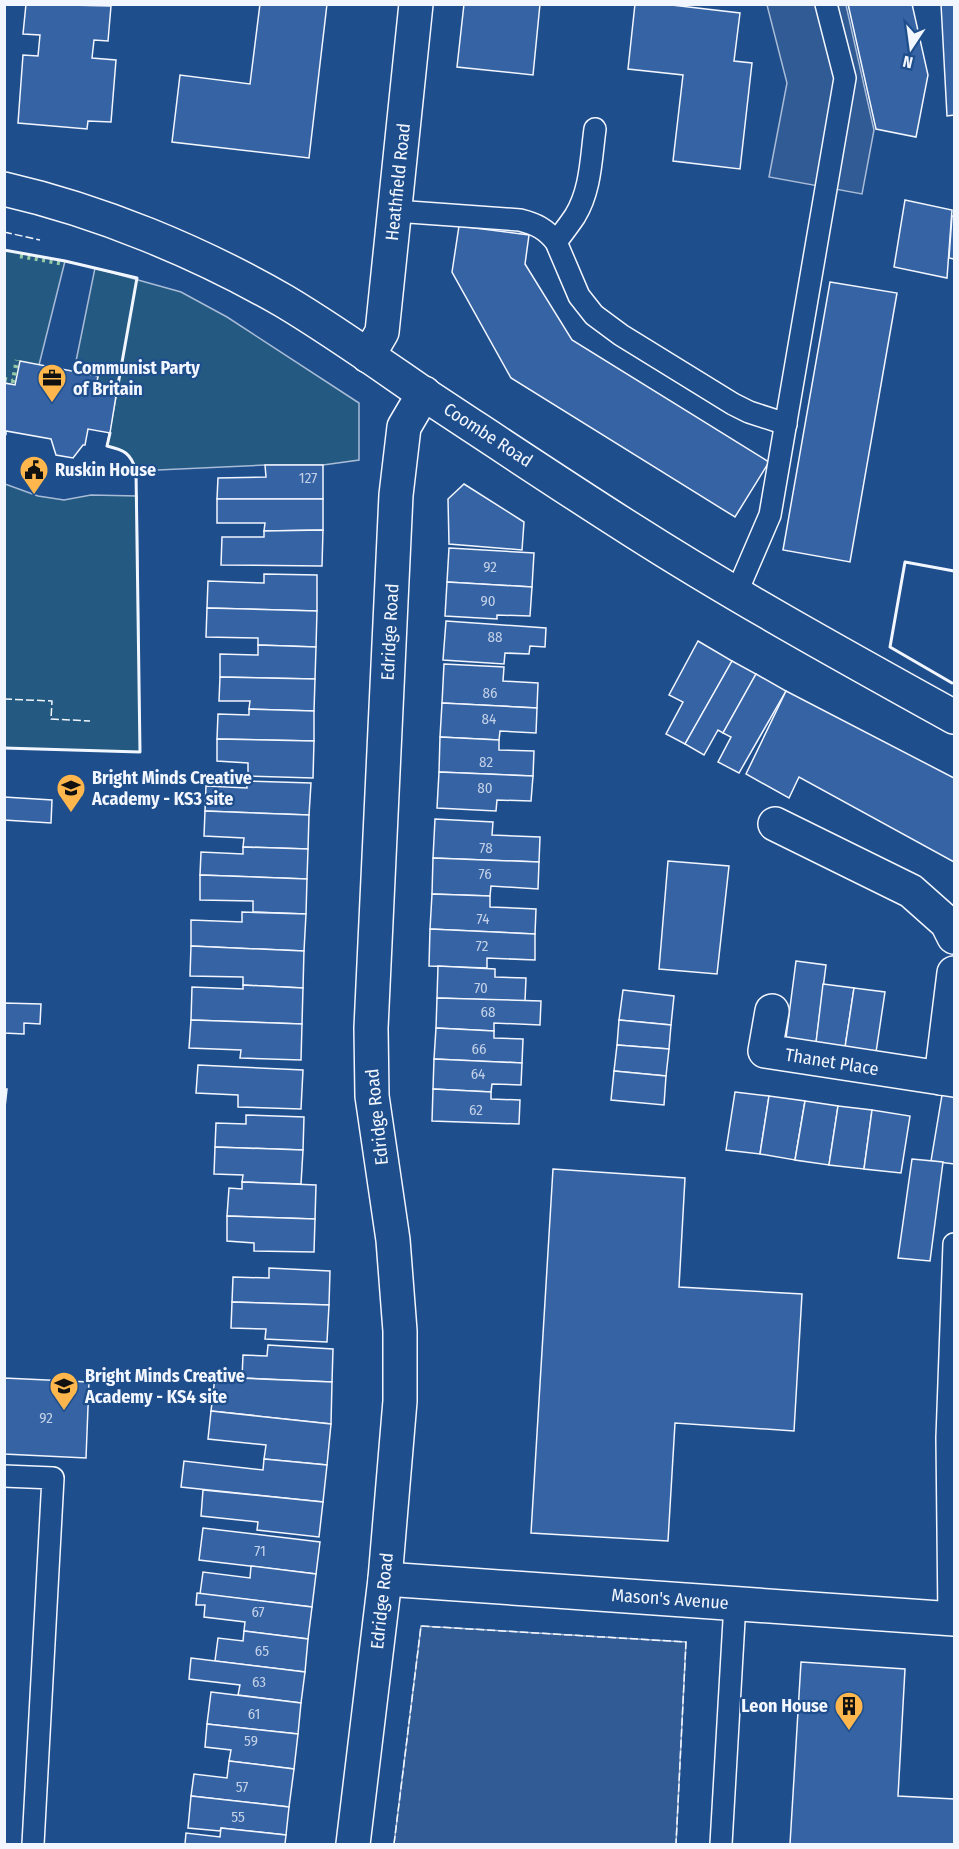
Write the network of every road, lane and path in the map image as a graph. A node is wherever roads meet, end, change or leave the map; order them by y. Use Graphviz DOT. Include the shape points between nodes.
graph roads {
  1 [pos="416,4"];
  2 [pos="826,4"];
  3 [pos="595,129"];
  4 [pos="4,189"];
  5 [pos="395,211"];
  6 [pos="556,242"];
  7 [pos="368,356"];
  8 [pos="424,393"];
  9 [pos="786,424"];
  10 [pos="736,594"];
  11 [pos="954,717"];
  12 [pos="775,824"];
  13 [pos="954,937"];
  14 [pos="954,973"];
  15 [pos="772,1011"];
  16 [pos="948,1079"];
  17 [pos="954,1244"];
  18 [pos="4,1476"];
  19 [pos="385,1579"];
  20 [pos="735,1603"];
  21 [pos="952,1619"];
  22 [pos="33,1845"];
  23 [pos="353,1845"];
  24 [pos="721,1845"];
  1 -- 5 [label="street, Heathfield Road"];
  2 -- 9 [label="lane" via="845,78"];
  3 -- 6 [label="lane" via="583,198"];
  4 -- 7 [label="street, Coombe Road" via="81,211 193,255 285,302"];
  5 -- 6 [label="lane" via="520,220 538,225"];
  5 -- 7 [label="street, Heathfield Road" via="382,333"];
  6 -- 9 [label="lane" via="579,296 604,324 733,404"];
  7 -- 8 [label="street, Coombe Road"];
  8 -- 10 [label="street, Coombe Road"];
  8 -- 19 [label="street, Edridge Road" via="404,427 396,495 371,1028 372,1096 393,1239 400,1331 400,1401"];
  9 -- 10 [label="lane" via="768,522"];
  10 -- 11 [label="street, Coombe Road"];
  12 -- 13 [label="street" via="911,891 947,923"];
  14 -- 16 [label="street, Thanet Place"];
  15 -- 16 [label="street, Thanet Place" via="765,1051"];
  17 -- 21 [label="lane" via="947,1438"];
  18 -- 22 [label="lane" via="53,1478"];
  19 -- 20 [label="street, Mason's Avenue"];
  19 -- 23 [label="street, Edridge Road"];
  20 -- 21 [label="street, Mason's Avenue"];
  20 -- 24 [label="lane"];
}
